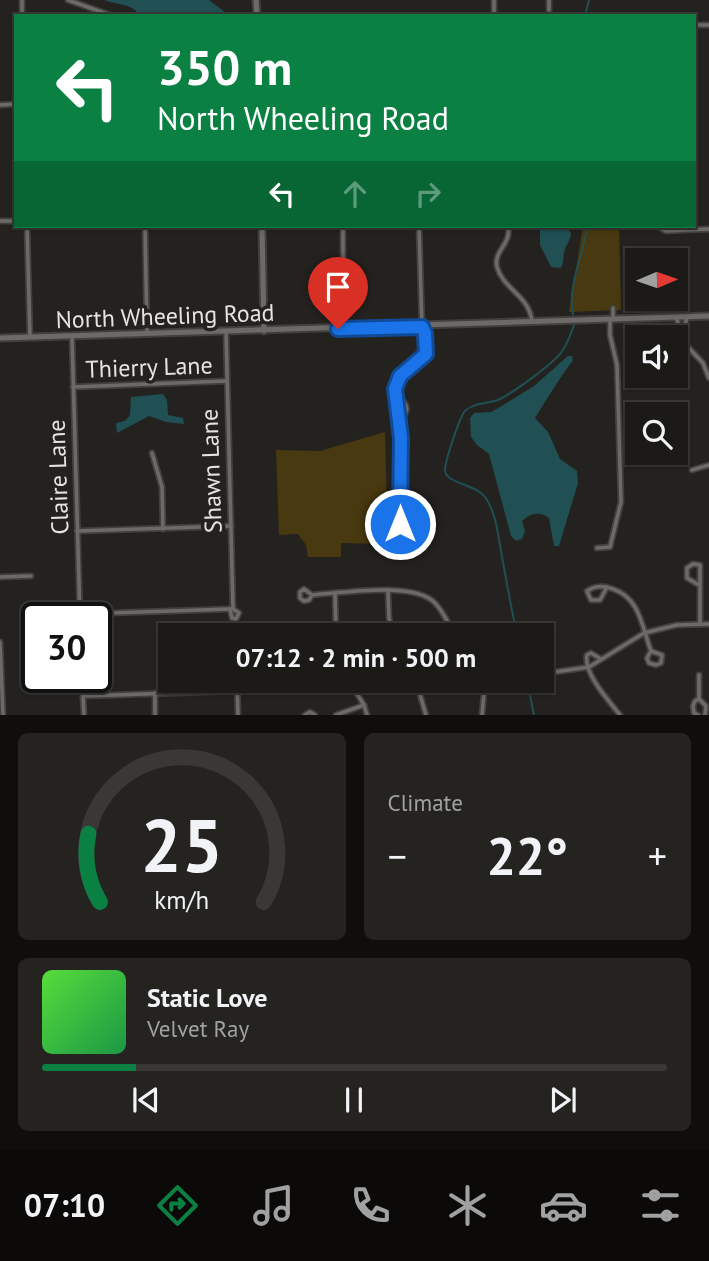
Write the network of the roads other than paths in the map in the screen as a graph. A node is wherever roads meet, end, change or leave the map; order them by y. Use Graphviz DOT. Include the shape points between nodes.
graph roads {
  1 [pos="68,0"];
  2 [pos="549,0"];
  3 [pos="549,10"];
  4 [pos="107,14"];
  5 [pos="27,228"];
  6 [pos="145,228"];
  7 [pos="261,228"];
  8 [pos="343,228"];
  9 [pos="419,228"];
  10 [pos="508,228"];
  11 [pos="661,228"];
  12 [pos="709,229"];
  13 [pos="343,261"];
  14 [pos="613,308"];
  15 [pos="709,316"];
  16 [pos="676,317"];
  17 [pos="687,317"];
  18 [pos="612,319"];
  19 [pos="532,322"];
  20 [pos="680,325"];
  21 [pos="685,325"];
  22 [pos="422,327"];
  23 [pos="264,331"];
  24 [pos="226,332"];
  25 [pos="147,334"];
  26 [pos="72,336"];
  27 [pos="30,337"];
  28 [pos="0,338"];
  29 [pos="688,347"];
  30 [pos="709,378"];
  31 [pos="226,381"];
  32 [pos="73,387"];
  33 [pos="396,398"];
  34 [pos="399,420"];
  35 [pos="152,453"];
  36 [pos="709,465"];
  37 [pos="692,470"];
  38 [pos="231,526"];
  39 [pos="163,529"];
  40 [pos="78,531"];
  41 [pos="597,548"];
  42 [pos="404,554"];
  43 [pos="32,576"];
  44 [pos="0,577"];
  45 [pos="699,585"];
  46 [pos="607,587"];
  47 [pos="388,591"];
  48 [pos="335,593"];
  49 [pos="312,595"];
  50 [pos="80,602"];
  51 [pos="112,615"];
  52 [pos="336,623"];
  53 [pos="390,623"];
  54 [pos="448,623"];
  55 [pos="700,624"];
  56 [pos="709,624"];
  57 [pos="644,633"];
  58 [pos="0,642"];
  59 [pos="651,651"];
  60 [pos="601,659"];
  61 [pos="589,667"];
  62 [pos="554,672"];
  63 [pos="699,675"];
  64 [pos="83,693"];
  65 [pos="171,693"];
  66 [pos="237,693"];
  67 [pos="356,693"];
  68 [pos="420,693"];
  69 [pos="484,693"];
  70 [pos="155,694"];
  71 [pos="83,696"];
  72 [pos="701,700"];
  73 [pos="364,705"];
  74 [pos="2,713"];
  75 [pos="84,715"];
  76 [pos="155,715"];
  77 [pos="238,715"];
  78 [pos="305,715"];
  79 [pos="315,715"];
  80 [pos="336,715"];
  81 [pos="367,715"];
  82 [pos="426,715"];
  83 [pos="482,715"];
  84 [pos="620,715"];
  85 [pos="698,715"];
  86 [pos="705,715"];
  1 -- 4 [label="street"];
  2 -- 3 [label="street"];
  5 -- 27 [label="street"];
  6 -- 25 [label="street"];
  7 -- 23 [label="main road"];
  8 -- 13 [label="street"];
  9 -- 22 [label="street"];
  10 -- 19 [label="street" via="495,263 499,274 531,309"];
  11 -- 12 [label="street"];
  14 -- 18 [label="street"];
  15 -- 17 [label="main road, North Wheeling Road"];
  16 -- 17 [label="main road, North Wheeling Road"];
  16 -- 18 [label="main road, North Wheeling Road"];
  16 -- 20 [label="street"];
  17 -- 21 [label="street"];
  18 -- 19 [label="main road, North Wheeling Road"];
  18 -- 41 [label="street" via="621,508 610,547"];
  19 -- 22 [label="main road, North Wheeling Road"];
  22 -- 23 [label="main road, North Wheeling Road"];
  22 -- 33 [label="street" via="426,354 400,376"];
  23 -- 24 [label="main road, North Wheeling Road"];
  24 -- 25 [label="main road, North Wheeling Road"];
  24 -- 31 [label="street, Shawn Lane"];
  25 -- 26 [label="main road, North Wheeling Road"];
  26 -- 27 [label="main road, North Wheeling Road"];
  26 -- 32 [label="street, Claire Lane"];
  27 -- 28 [label="main road, North Wheeling Road"];
  29 -- 30 [label="street"];
  31 -- 32 [label="street, Thierry Lane"];
  31 -- 38 [label="street, Shawn Lane"];
  32 -- 40 [label="street, Claire Lane"];
  33 -- 34 [label="street"];
  33 -- 34 [label="street" via="407,410"];
  34 -- 42 [label="street"];
  35 -- 39 [label="street" via="162,487"];
  36 -- 37 [label="street"];
  38 -- 39 [label="street"];
  38 -- 51 [label="street, Shawn Lane" via="231,609"];
  39 -- 40 [label="street"];
  40 -- 50 [label="street, Claire Lane"];
  43 -- 44 [label="street"];
  45 -- 45 [label="street" via="700,565 693,564 687,578"];
  45 -- 55 [label="street"];
  46 -- 46 [label="street" via="587,591 591,600 600,600"];
  46 -- 57 [label="street" via="632,600"];
  47 -- 48 [label="street"];
  47 -- 53 [label="street"];
  47 -- 54 [label="street" via="409,590 428,597"];
  48 -- 49 [label="street"];
  48 -- 52 [label="street"];
  55 -- 56 [label="street"];
  55 -- 57 [label="street"];
  57 -- 59 [label="street"];
  57 -- 60 [label="street"];
  58 -- 74 [label="street"];
  59 -- 59 [label="street" via="649,663 661,663 662,655"];
  60 -- 61 [label="street"];
  60 -- 61 [label="street" via="594,653 587,655"];
  61 -- 62 [label="street"];
  61 -- 84 [label="street"];
  63 -- 72 [label="street"];
  64 -- 71 [label="street"];
  65 -- 70 [label="street"];
  66 -- 77 [label="street"];
  67 -- 73 [label="street"];
  68 -- 82 [label="street"];
  69 -- 83 [label="street"];
  70 -- 71 [label="street"];
  70 -- 76 [label="street"];
  71 -- 75 [label="street"];
  72 -- 85 [label="street" via="693,704"];
  72 -- 86 [label="street"];
  73 -- 80 [label="street"];
  73 -- 81 [label="street"];
  78 -- 79 [label="street"];
}
